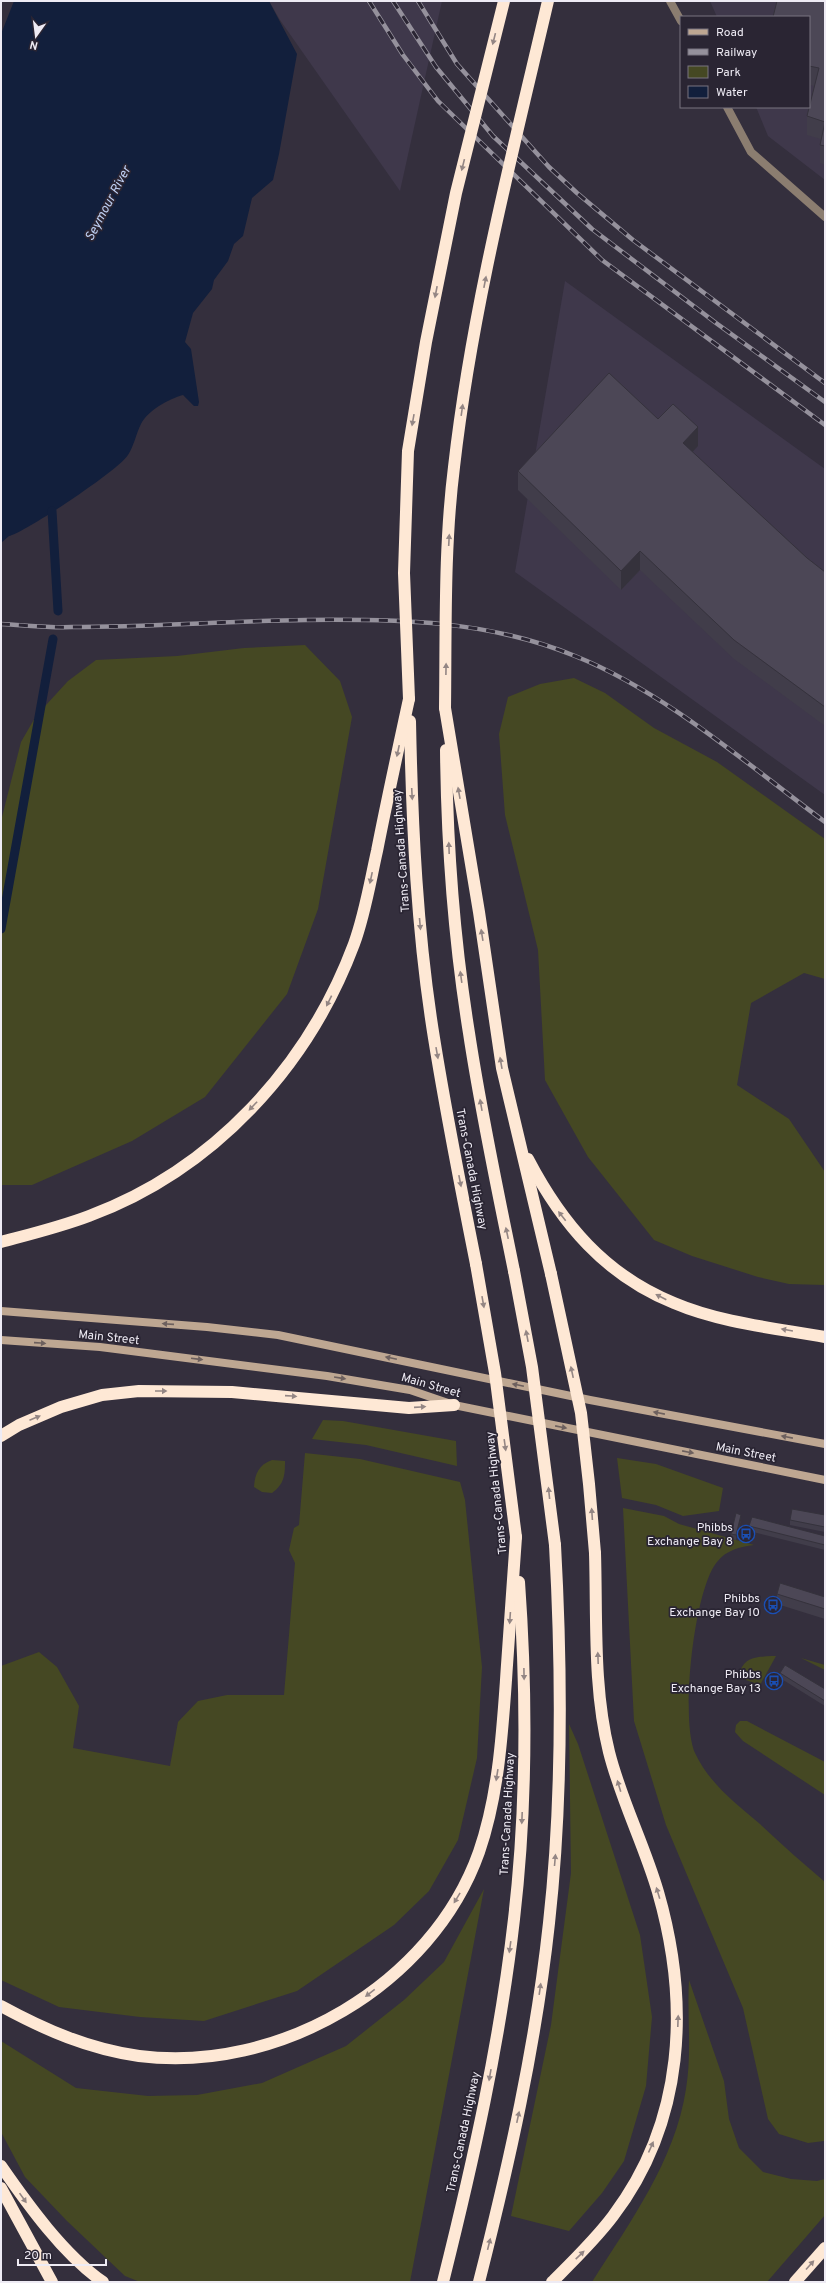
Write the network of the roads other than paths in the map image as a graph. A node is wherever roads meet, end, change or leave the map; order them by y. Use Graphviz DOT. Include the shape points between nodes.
graph roads {
  1 [pos="504,1"];
  2 [pos="548,1"];
  3 [pos="670,1"];
  4 [pos="680,19"];
  5 [pos="728,108"];
  6 [pos="825,216"];
  7 [pos="409,700"];
  8 [pos="445,708"];
  9 [pos="519,1142"];
  10 [pos="1,1242"];
  11 [pos="1,1311"];
  12 [pos="825,1336"];
  13 [pos="1,1340"];
  14 [pos="454,1405"];
  15 [pos="1,1436"];
  16 [pos="825,1444"];
  17 [pos="825,1480"];
  18 [pos="516,1537"];
  19 [pos="1,2006"];
  20 [pos="1,2166"];
  21 [pos="1,2188"];
  22 [pos="825,2248"];
  23 [pos="52,2282"];
  24 [pos="103,2282"];
  25 [pos="443,2282"];
  26 [pos="480,2282"];
  27 [pos="552,2282"];
  28 [pos="795,2282"];
  1 -- 7 [label="highway, one-way, bridge" via="456,193 426,342 408,451 404,573"];
  8 -- 2 [label="highway, one-way, bridge" via="447,588 453,476 470,354 499,210"];
  3 -- 4 [label="street"];
  5 -- 6 [label="street" via="751,152"];
  7 -- 10 [label="highway, one-way" via="367,895 354,943 320,1018 271,1088 210,1148 174,1173 91,1215 45,1231"];
  7 -- 18 [label="highway, Trans-Canada Highway, one-way, bridge" via="415,865 434,1037 495,1373"];
  9 -- 8 [label="highway, one-way" via="502,1068"];
  26 -- 8 [label="highway, Trans-Canada Highway, one-way, bridge" via="519,2111 536,2019 549,1923 557,1828 560,1639 555,1545 532,1367 482,1114 457,947 450,856"];
  12 -- 9 [label="highway, one-way" via="707,1314 674,1303 638,1285 607,1264 578,1237 553,1204"];
  27 -- 9 [label="highway, one-way, bridge" via="586,2249 613,2216 637,2179 668,2097 676,2056 678,2008 670,1934 657,1889 619,1788 604,1720 599,1674 589,1484 581,1413"];
  16 -- 11 [label="main road, Main Street, one-way" via="590,1400 278,1335"];
  13 -- 14 [label="main road, Main Street, one-way" via="100,1347 327,1376 410,1390"];
  15 -- 14 [label="highway, one-way" via="19,1425 61,1407 102,1395 139,1390 232,1392 409,1408"];
  14 -- 17 [label="main road, Main Street, one-way"];
  18 -- 19 [label="highway, one-way" via="502,1738 488,1818 479,1852 465,1884 445,1917 426,1942 394,1975 360,2002 314,2026 279,2040 238,2051 190,2057 140,2056 88,2046 43,2029"];
  18 -- 25 [label="highway, Trans-Canada Highway, one-way" via="523,1639 525,1732 522,1826 514,1919 485,2104"];
  20 -- 24 [label="highway, one-way" via="31,2209 63,2246"];
  21 -- 23 [label="highway"];
  28 -- 22 [label="highway, one-way"];
}
